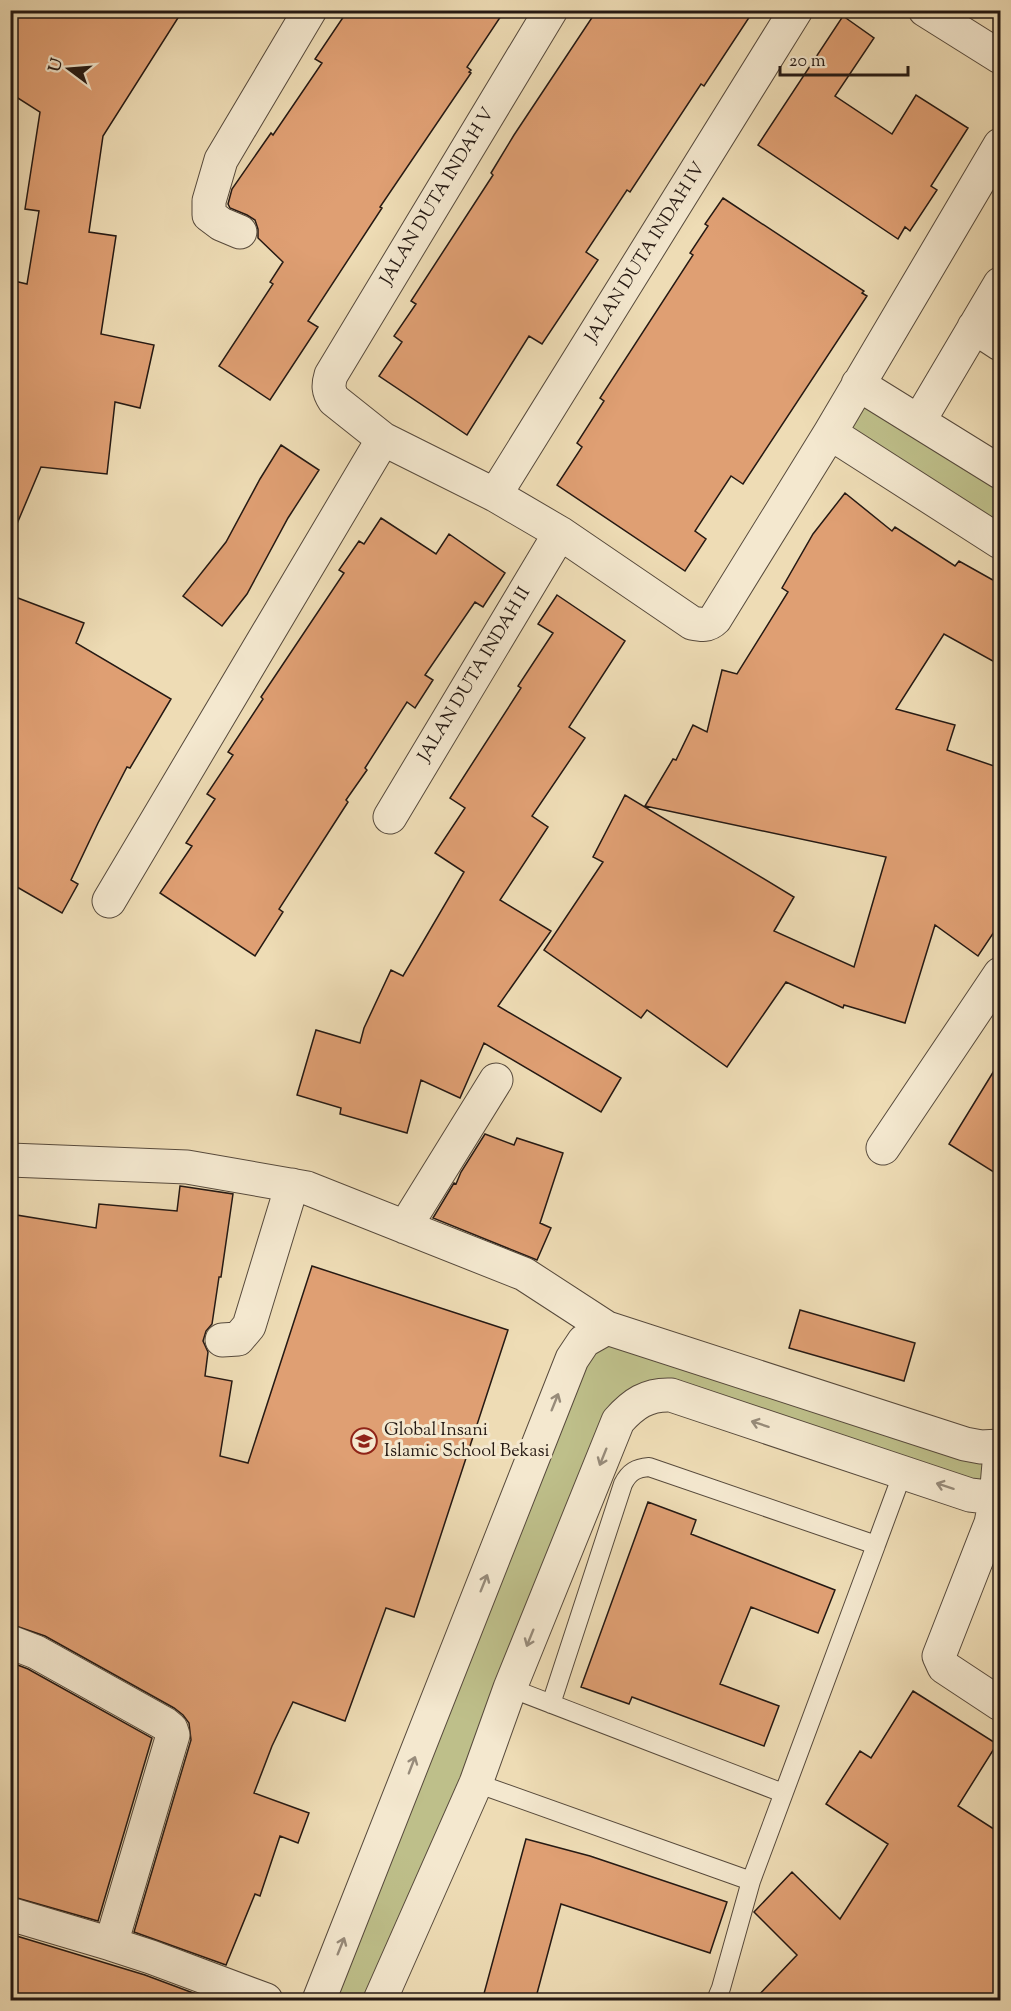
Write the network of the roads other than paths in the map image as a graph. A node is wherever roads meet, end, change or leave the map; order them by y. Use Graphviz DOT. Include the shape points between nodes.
graph roads {
  1 [pos="310,10"];
  2 [pos="551,10"];
  3 [pos="796,10"];
  4 [pos="925,10"];
  5 [pos="1000,57"];
  6 [pos="1000,145"];
  7 [pos="240,231"];
  8 [pos="1000,284"];
  9 [pos="987,335"];
  10 [pos="858,384"];
  11 [pos="919,421"];
  12 [pos="830,433"];
  13 [pos="383,439"];
  14 [pos="1000,472"];
  15 [pos="495,495"];
  16 [pos="560,533"];
  17 [pos="1000,542"];
  18 [pos="390,817"];
  19 [pos="109,901"];
  20 [pos="1000,974"];
  21 [pos="496,1080"];
  22 [pos="883,1148"];
  23 [pos="10,1160"];
  24 [pos="292,1185"];
  25 [pos="405,1227"];
  26 [pos="607,1328"];
  27 [pos="222,1340"];
  28 [pos="1000,1446"];
  29 [pos="1000,1452"];
  30 [pos="903,1472"];
  31 [pos="998,1497"];
  32 [pos="876,1545"];
  33 [pos="10,1642"];
  34 [pos="510,1688"];
  35 [pos="551,1704"];
  36 [pos="1000,1704"];
  37 [pos="476,1783"];
  38 [pos="783,1793"];
  39 [pos="751,1881"];
  40 [pos="10,1914"];
  41 [pos="111,1944"];
  42 [pos="387,1998"];
  43 [pos="266,2001"];
  44 [pos="319,2001"];
  45 [pos="716,2001"];
  1 -- 7 [label="street" via="221,160 209,215"];
  2 -- 13 [label="street, JALAN DUTA INDAH V" via="331,375 329,393 334,400"];
  3 -- 15 [label="street, JALAN DUTA INDAH IV"];
  4 -- 5 [label="street"];
  6 -- 10 [label="street"];
  8 -- 9 [label="street"];
  9 -- 11 [label="street"];
  10 -- 11 [label="street"];
  10 -- 12 [label="street"];
  11 -- 14 [label="street"];
  12 -- 16 [label="street" via="711,624 692,622"];
  12 -- 17 [label="street"];
  13 -- 15 [label="street"];
  13 -- 19 [label="street"];
  15 -- 16 [label="street"];
  16 -- 18 [label="street, JALAN DUTA INDAH II"];
  20 -- 22 [label="street"];
  21 -- 25 [label="street"];
  23 -- 24 [label="street" via="187,1167"];
  24 -- 25 [label="street"];
  24 -- 27 [label="street" via="249,1326 238,1339"];
  25 -- 26 [label="street" via="524,1274"];
  26 -- 28 [label="street" via="964,1444"];
  44 -- 26 [label="street, one-way" via="572,1359 584,1341"];
  29 -- 31 [label="street"];
  31 -- 30 [label="street, one-way" via="970,1495"];
  30 -- 32 [label="lane"];
  30 -- 34 [label="street, one-way" via="671,1395 657,1394 641,1400 618,1421"];
  31 -- 36 [label="street" via="939,1656 944,1666"];
  32 -- 35 [label="lane" via="649,1467 639,1468 628,1474 623,1484"];
  32 -- 38 [label="lane"];
  33 -- 41 [label="street" via="36,1652 171,1729 173,1735"];
  34 -- 35 [label="lane"];
  34 -- 37 [label="street"];
  35 -- 38 [label="lane"];
  37 -- 39 [label="lane"];
  37 -- 42 [label="street"];
  38 -- 39 [label="lane"];
  39 -- 45 [label="lane"];
  40 -- 41 [label="street"];
  41 -- 43 [label="street"];
}
